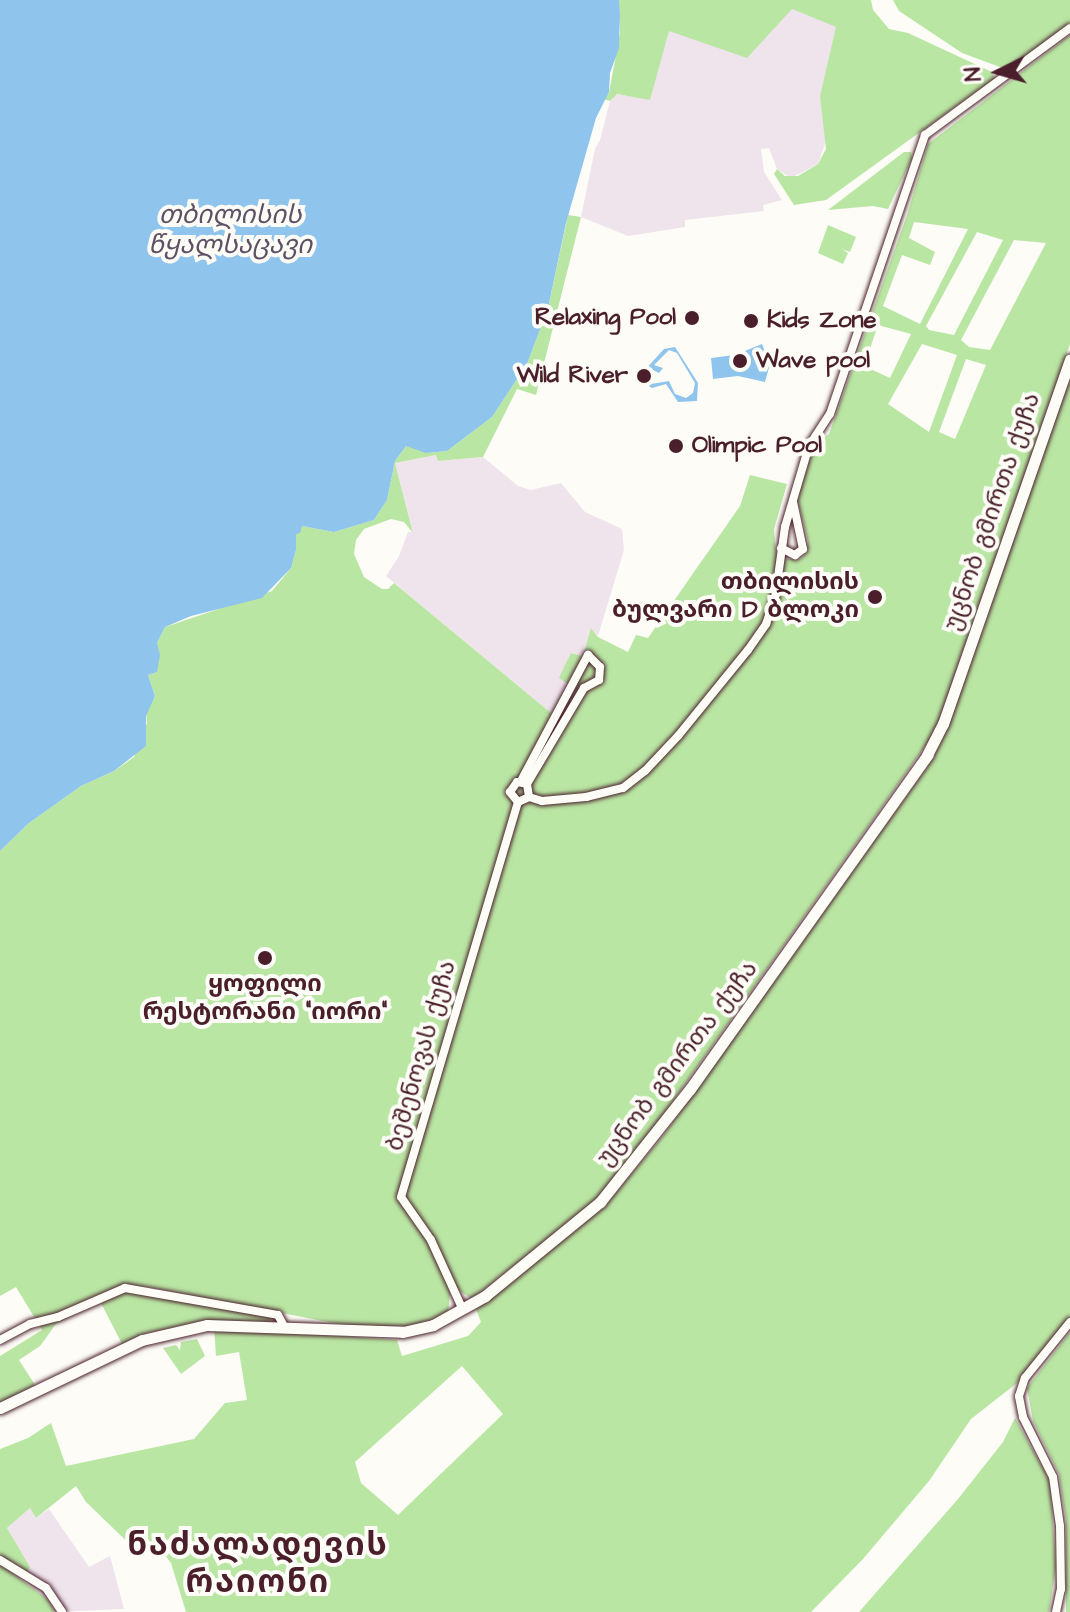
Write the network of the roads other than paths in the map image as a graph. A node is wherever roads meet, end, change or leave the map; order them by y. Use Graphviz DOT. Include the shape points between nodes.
graph roads {
  1 [pos="1070,28"];
  2 [pos="1070,360"];
  3 [pos="792,497"];
  4 [pos="781,548"];
  5 [pos="524,783"];
  6 [pos="529,797"];
  7 [pos="518,802"];
  8 [pos="463,1310"];
  9 [pos="1070,1322"];
  10 [pos="285,1328"];
  11 [pos="0,1340"];
  12 [pos="0,1408"];
  13 [pos="0,1560"];
  14 [pos="62,1612"];
  15 [pos="1056,1612"];
  1 -- 3 [label="street" via="925,135 830,414 809,446"];
  2 -- 8 [label="main road, უცნობ გმირთა ქუჩა" via="943,724 920,767 633,1164 600,1202"];
  3 -- 4 [label="street"];
  3 -- 4 [label="street" via="803,549 795,555"];
  4 -- 6 [label="street" via="766,624 722,685 645,771 611,793 554,801"];
  5 -- 5 [label="street" via="584,688 599,680 600,667 588,655"];
  5 -- 6 [label="street"];
  5 -- 7 [label="street" via="510,789"];
  6 -- 7 [label="street"];
  7 -- 8 [label="street, ბეშენოვას ქუჩა" via="401,1197 426,1229"];
  8 -- 10 [label="main road, უცნობ გმირთა ქუჩა" via="403,1332"];
  9 -- 15 [label="street" via="1025,1378 1019,1396 1023,1417 1053,1477 1060,1526"];
  10 -- 11 [label="street" via="278,1315 125,1288"];
  10 -- 12 [label="main road, უცნობ გმირთა ქუჩა" via="207,1325 161,1334"];
  13 -- 14 [label="street" via="46,1588"];
}
